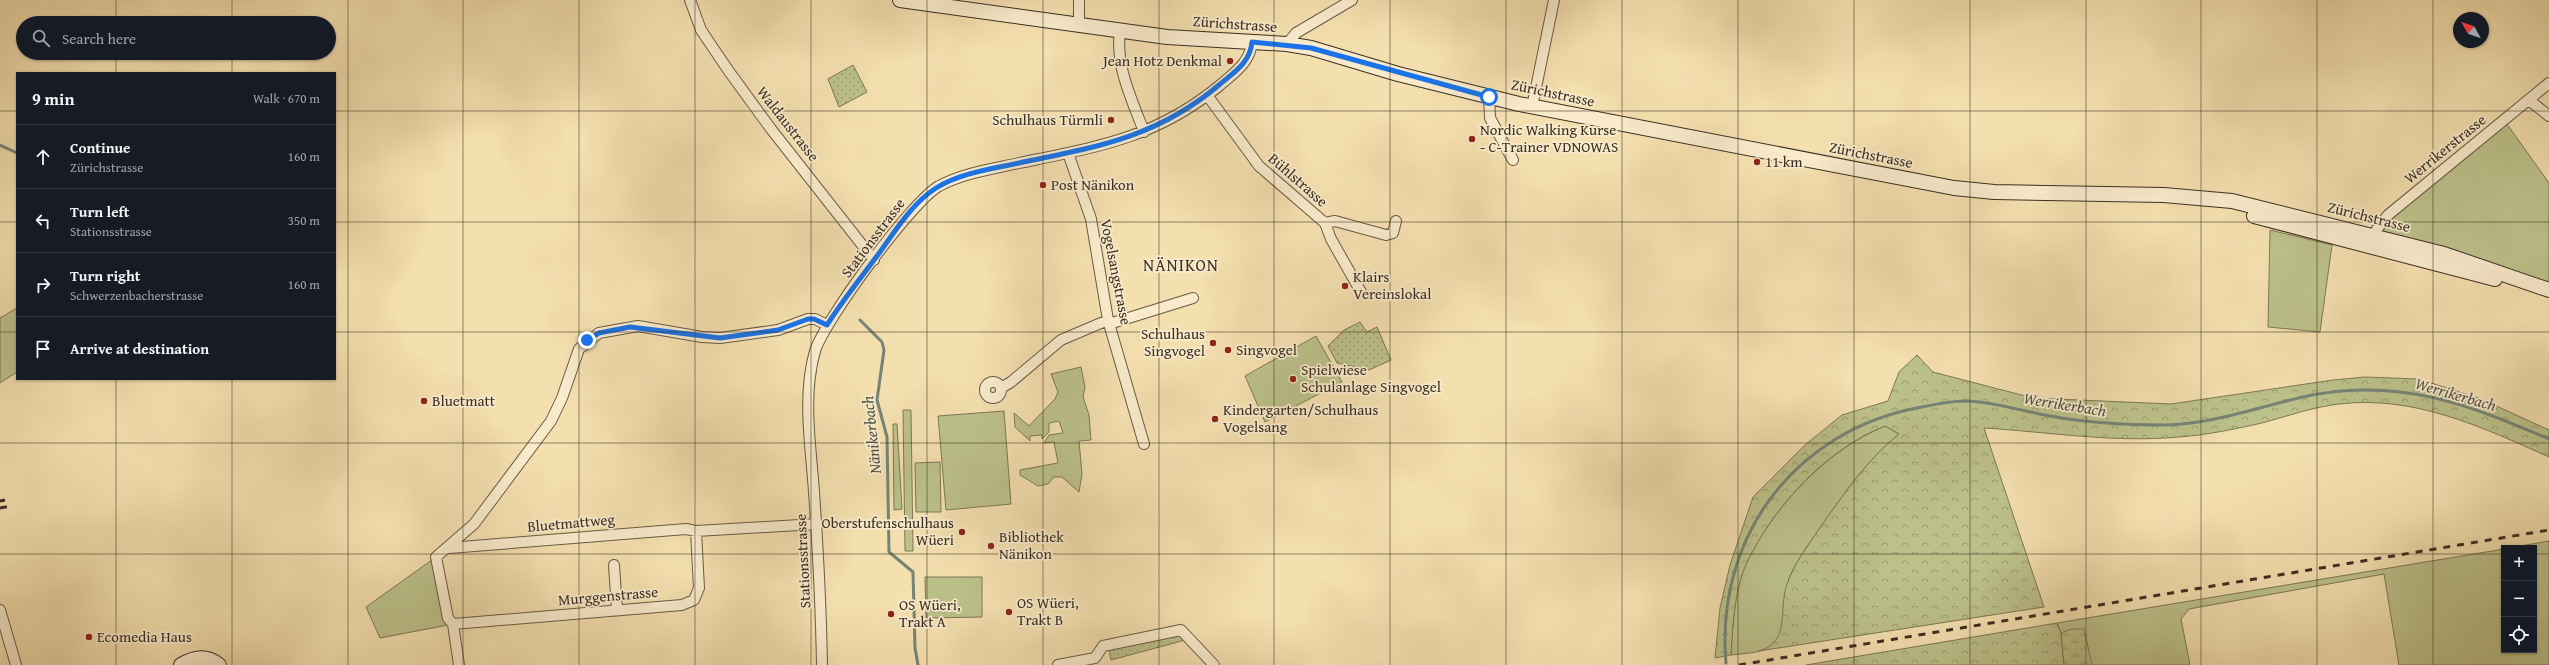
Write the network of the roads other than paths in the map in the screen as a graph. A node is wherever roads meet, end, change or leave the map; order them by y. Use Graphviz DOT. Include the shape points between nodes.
graph roads {
  1 [pos="690,0"];
  2 [pos="900,0"];
  3 [pos="1079,0"];
  4 [pos="1352,0"];
  5 [pos="1554,0"];
  6 [pos="1079,24"];
  7 [pos="1120,30"];
  8 [pos="1252,42"];
  9 [pos="1287,44"];
  10 [pos="2549,83"];
  11 [pos="1207,95"];
  12 [pos="1489,97"];
  13 [pos="2529,100"];
  14 [pos="1532,107"];
  15 [pos="2549,116"];
  16 [pos="1144,132"];
  17 [pos="1068,153"];
  18 [pos="1513,160"];
  19 [pos="1396,221"];
  20 [pos="1325,223"];
  21 [pos="2371,241"];
  22 [pos="874,260"];
  23 [pos="2549,290"];
  24 [pos="1361,292"];
  25 [pos="1193,298"];
  26 [pos="1108,322"];
  27 [pos="827,325"];
  28 [pos="1001,388"];
  29 [pos="1144,444"];
  30 [pos="816,524"];
  31 [pos="696,531"];
  32 [pos="449,548"];
  33 [pos="614,565"];
  34 [pos="0,610"];
  35 [pos="617,610"];
  36 [pos="453,624"];
  37 [pos="16,665"];
  38 [pos="181,665"];
  39 [pos="219,665"];
  40 [pos="459,665"];
  41 [pos="822,665"];
  42 [pos="1058,665"];
  43 [pos="1214,665"];
  1 -- 22 [label="street, Waldaustrasse" via="701,30 728,70"];
  2 -- 6 [label="main road, Zürichstrasse"];
  3 -- 6 [label="street"];
  4 -- 9 [label="street" via="1296,33"];
  5 -- 14 [label="street"];
  6 -- 7 [label="main road, Zürichstrasse"];
  7 -- 8 [label="main road, Zürichstrasse" via="1167,37"];
  7 -- 16 [label="street" via="1119,52 1122,71"];
  8 -- 9 [label="main road, Zürichstrasse"];
  8 -- 11 [label="street, Stationsstrasse" via="1251,52 1246,61"];
  9 -- 12 [label="main road, Zürichstrasse" via="1311,48"];
  10 -- 13 [label="street, Werrikerstrasse"];
  11 -- 16 [label="street, Stationsstrasse" via="1174,118"];
  11 -- 20 [label="street, Bühlstrasse" via="1259,166"];
  12 -- 14 [label="main road, Zürichstrasse"];
  12 -- 18 [label="street" via="1490,118"];
  13 -- 15 [label="street"];
  13 -- 21 [label="street, Werrikerstrasse" via="2388,215"];
  14 -- 21 [label="main road, Zürichstrasse" via="1954,188 1994,192 2164,195 2202,200 2230,210"];
  16 -- 17 [label="street, Stationsstrasse"];
  17 -- 22 [label="street, Stationsstrasse" via="977,172 936,188 910,211"];
  17 -- 26 [label="street, Vogelsangstrasse" via="1092,224"];
  19 -- 20 [label="street" via="1393,233 1386,235 1335,220"];
  20 -- 24 [label="street, Bühlstrasse" via="1331,239"];
  21 -- 23 [label="main road, Zürichstrasse" via="2510,282"];
  22 -- 27 [label="street, Stationsstrasse"];
  25 -- 26 [label="street"];
  26 -- 28 [label="street" via="1061,340"];
  26 -- 29 [label="street, Vogelsangstrasse"];
  27 -- 30 [label="street, Stationsstrasse" via="816,350 808,396"];
  27 -- 32 [label="street" via="808,319 778,330 720,338 702,338 638,326 599,333 579,349 551,421 478,519"];
  30 -- 31 [label="street, Bluetmattweg"];
  30 -- 41 [label="street, Stationsstrasse"];
  31 -- 32 [label="street, Bluetmattweg" via="686,529"];
  31 -- 35 [label="street, Murggenstrasse" via="699,588 694,600 682,605"];
  32 -- 36 [label="street" via="436,557 448,618"];
  33 -- 35 [label="street"];
  34 -- 37 [label="street"];
  35 -- 36 [label="street, Murggenstrasse"];
  36 -- 40 [label="street"];
  38 -- 39 [label="main road" via="204,658 210,658"];
  42 -- 43 [label="street" via="1095,658 1103,646 1181,630"];
}
